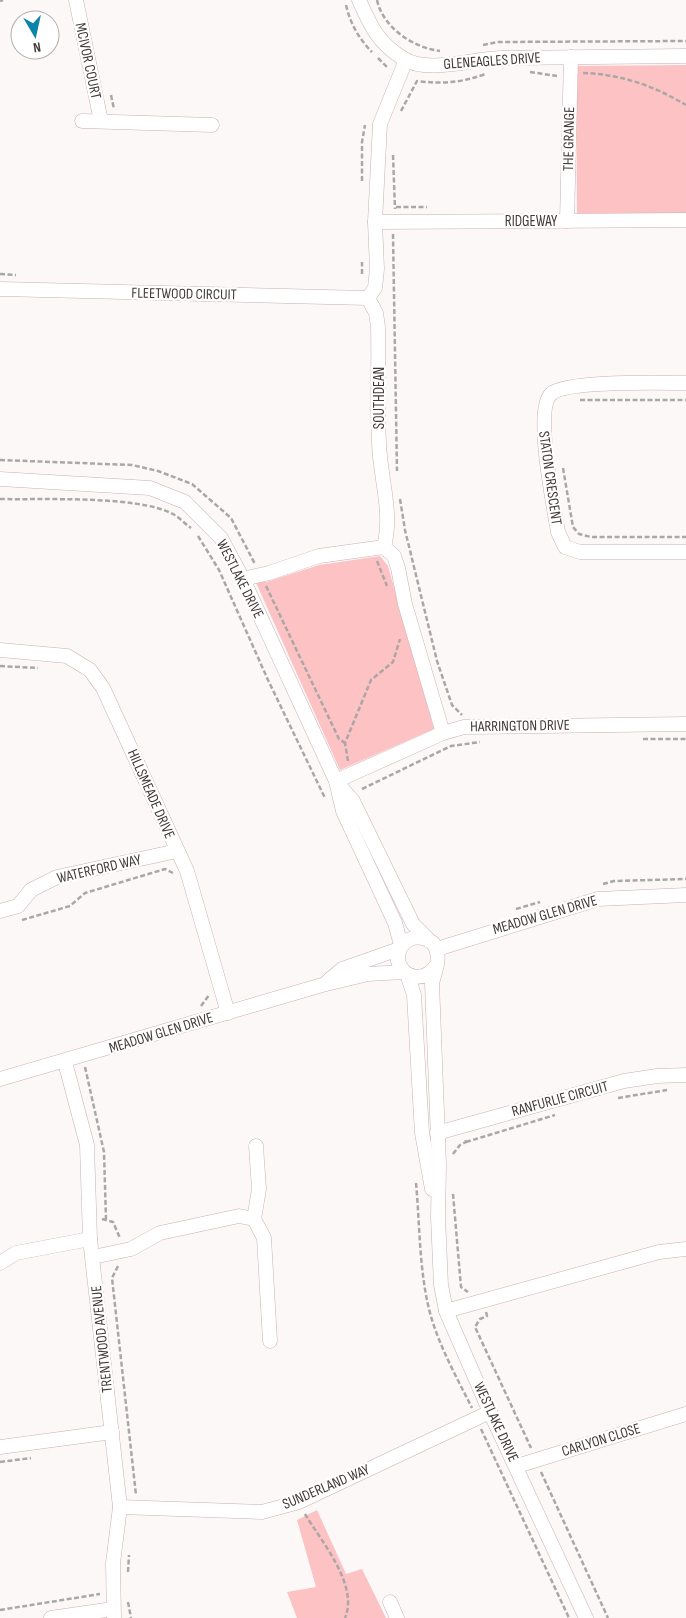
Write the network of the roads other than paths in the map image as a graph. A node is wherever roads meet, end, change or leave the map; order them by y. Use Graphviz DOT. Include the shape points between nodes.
graph roads {
  1 [pos="76,0"];
  2 [pos="359,0"];
  3 [pos="686,56"];
  4 [pos="571,57"];
  5 [pos="406,60"];
  6 [pos="82,121"];
  7 [pos="101,122"];
  8 [pos="212,125"];
  9 [pos="686,220"];
  10 [pos="567,221"];
  11 [pos="375,222"];
  12 [pos="0,290"];
  13 [pos="368,298"];
  14 [pos="686,383"];
  15 [pos="0,479"];
  16 [pos="380,552"];
  17 [pos="686,552"];
  18 [pos="243,579"];
  19 [pos="0,650"];
  20 [pos="686,724"];
  21 [pos="443,733"];
  22 [pos="336,781"];
  23 [pos="171,852"];
  24 [pos="686,895"];
  25 [pos="0,911"];
  26 [pos="427,938"];
  27 [pos="400,947"];
  28 [pos="437,949"];
  29 [pos="436,966"];
  30 [pos="405,973"];
  31 [pos="322,985"];
  32 [pos="228,1013"];
  33 [pos="65,1062"];
  34 [pos="686,1075"];
  35 [pos="0,1079"];
  36 [pos="437,1133"];
  37 [pos="256,1146"];
  38 [pos="438,1216"];
  39 [pos="254,1219"];
  40 [pos="90,1239"];
  41 [pos="686,1250"];
  42 [pos="93,1257"];
  43 [pos="0,1263"];
  44 [pos="446,1312"];
  45 [pos="270,1340"];
  46 [pos="490,1412"];
  47 [pos="686,1414"];
  48 [pos="112,1432"];
  49 [pos="0,1447"];
  50 [pos="516,1466"];
  51 [pos="120,1507"];
  52 [pos="390,1602"];
  53 [pos="114,1614"];
  54 [pos="51,1618"];
  55 [pos="398,1618"];
  56 [pos="586,1618"];
  1 -- 7 [label="street, MCIVOR COURT"];
  2 -- 5 [label="street" via="374,33"];
  3 -- 4 [label="street, GLENEAGLES DRIVE"];
  4 -- 5 [label="street, GLENEAGLES DRIVE" via="499,58 462,65"];
  4 -- 10 [label="street, THE GRANGE"];
  5 -- 11 [label="street" via="380,124"];
  6 -- 7 [label="street, MCIVOR COURT"];
  7 -- 8 [label="street, MCIVOR COURT"];
  9 -- 10 [label="street, RIDGEWAY"];
  10 -- 11 [label="street, RIDGEWAY"];
  11 -- 13 [label="street" via="377,269 375,288"];
  12 -- 13 [label="street, FLEETWOOD CIRCUIT"];
  13 -- 16 [label="street, SOUTHDEAN" via="376,313 378,327 379,444 388,518 388,531"];
  14 -- 17 [label="street, STATON CRESCENT" via="574,386 551,394 545,404 543,424 558,532 565,547 580,552"];
  15 -- 18 [label="street, WESTLAKE DRIVE" via="141,487 185,502 221,538"];
  16 -- 18 [label="street" via="319,556"];
  16 -- 21 [label="street" via="394,556"];
  18 -- 22 [label="street, WESTLAKE DRIVE"];
  19 -- 23 [label="street, HILLSMEADE DRIVE" via="67,656 90,670 103,688"];
  20 -- 21 [label="street, HARRINGTON DRIVE" via="468,727"];
  21 -- 22 [label="street, HARRINGTON DRIVE"];
  22 -- 26 [label="street, WESTLAKE DRIVE" via="353,801 413,924"];
  22 -- 27 [label="street, WESTLAKE DRIVE" via="343,811 394,923"];
  23 -- 25 [label="street, WATERFORD WAY" via="57,877 31,890 18,906"];
  23 -- 32 [label="street, HILLSMEADE DRIVE" via="187,871"];
  24 -- 28 [label="street, MEADOW GLEN DRIVE" via="598,899"];
  26 -- 27 [label="street" via="415,937"];
  26 -- 28 [label="street"];
  27 -- 30 [label="street" via="398,961"];
  27 -- 31 [label="street, MEADOW GLEN DRIVE" via="342,969"];
  28 -- 29 [label="street"];
  29 -- 30 [label="street" via="420,977"];
  29 -- 36 [label="street, WESTLAKE DRIVE" via="432,983"];
  30 -- 31 [label="street, MEADOW GLEN DRIVE" via="368,974"];
  30 -- 38 [label="street, WESTLAKE DRIVE" via="414,995 422,1133"];
  31 -- 32 [label="street, MEADOW GLEN DRIVE"];
  32 -- 33 [label="street, MEADOW GLEN DRIVE"];
  33 -- 35 [label="street, MEADOW GLEN DRIVE"];
  33 -- 40 [label="street, TRENTWOOD AVENUE" via="87,1145"];
  34 -- 36 [label="street, RANFURLIE CIRCUIT" via="624,1082"];
  36 -- 38 [label="street, WESTLAKE DRIVE"];
  37 -- 39 [label="street" via="259,1189"];
  38 -- 44 [label="street, WESTLAKE DRIVE"];
  39 -- 42 [label="street" via="239,1216 160,1233 131,1249"];
  39 -- 45 [label="street" via="264,1238"];
  40 -- 42 [label="street, TRENTWOOD AVENUE"];
  40 -- 43 [label="street" via="16,1253"];
  41 -- 44 [label="street" via="659,1252"];
  42 -- 48 [label="street, TRENTWOOD AVENUE"];
  44 -- 46 [label="street, WESTLAKE DRIVE"];
  46 -- 50 [label="street, WESTLAKE DRIVE"];
  46 -- 51 [label="street, SUNDERLAND WAY" via="299,1502 262,1512"];
  47 -- 50 [label="street, CARLYON CLOSE"];
  48 -- 49 [label="street"];
  48 -- 51 [label="street, TRENTWOOD AVENUE"];
  50 -- 56 [label="street, WESTLAKE DRIVE"];
  51 -- 53 [label="street, TRENTWOOD AVENUE" via="113,1563"];
  52 -- 55 [label="street"];
  53 -- 54 [label="street"];
}
